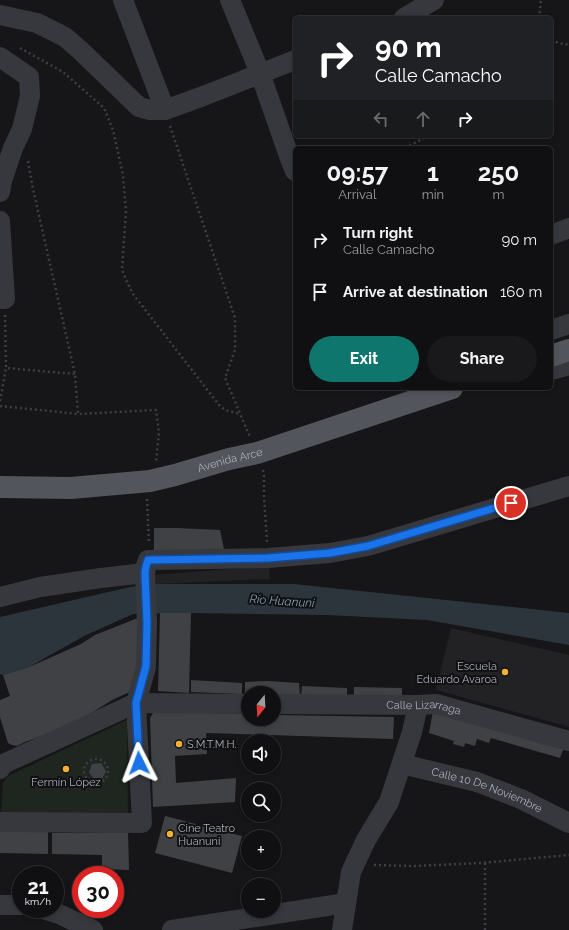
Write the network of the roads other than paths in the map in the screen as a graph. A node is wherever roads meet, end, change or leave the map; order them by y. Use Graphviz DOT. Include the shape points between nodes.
graph roads {
  1 [pos="123,0"];
  2 [pos="230,0"];
  3 [pos="434,0"];
  4 [pos="0,15"];
  5 [pos="407,16"];
  6 [pos="0,57"];
  7 [pos="293,61"];
  8 [pos="260,73"];
  9 [pos="165,110"];
  10 [pos="293,166"];
  11 [pos="0,192"];
  12 [pos="0,222"];
  13 [pos="569,228"];
  14 [pos="553,234"];
  15 [pos="2,299"];
  16 [pos="569,324"];
  17 [pos="553,329"];
  18 [pos="569,350"];
  19 [pos="553,355"];
  20 [pos="569,365"];
  21 [pos="553,369"];
  22 [pos="446,390"];
  23 [pos="569,486"];
  24 [pos="0,487"];
  25 [pos="147,569"];
  26 [pos="0,597"];
  27 [pos="136,703"];
  28 [pos="241,704"];
  29 [pos="281,704"];
  30 [pos="418,705"];
  31 [pos="569,741"];
  32 [pos="0,764"];
  33 [pos="402,764"];
  34 [pos="0,822"];
  35 [pos="569,823"];
  36 [pos="346,903"];
  37 [pos="0,905"];
  38 [pos="12,905"];
  39 [pos="64,916"];
  40 [pos="93,930"];
  41 [pos="172,930"];
  42 [pos="342,930"];
  1 -- 9 [label="street"];
  2 -- 8 [label="street"];
  3 -- 5 [label="street"];
  4 -- 9 [label="street" via="37,23 65,37 139,107"];
  6 -- 11 [label="street" via="28,77 30,96 22,129 13,148"];
  7 -- 8 [label="street"];
  8 -- 9 [label="street"];
  8 -- 10 [label="street"];
  12 -- 15 [label="street"];
  13 -- 14 [label="street"];
  16 -- 17 [label="street"];
  18 -- 19 [label="main road"];
  20 -- 21 [label="street"];
  22 -- 24 [label="main road, Avenida Arce" via="257,453 176,475 145,481 71,488"];
  23 -- 25 [label="street" via="368,546 330,553"];
  25 -- 26 [label="street" via="40,587"];
  25 -- 27 [label="street" via="146,666"];
  27 -- 28 [label="street"];
  27 -- 32 [label="street"];
  27 -- 34 [label="street" via="142,823"];
  29 -- 30 [label="street, Calle Lizarraga"];
  30 -- 31 [label="street, Calle Lizarraga" via="436,704"];
  30 -- 33 [label="street"];
  33 -- 35 [label="street, Calle 10 De Noviembre" via="477,782 521,799"];
  33 -- 36 [label="street" via="389,802 366,840 351,872"];
  36 -- 41 [label="street"];
  36 -- 42 [label="street"];
  37 -- 38 [label="street"];
  39 -- 40 [label="street"];
}
